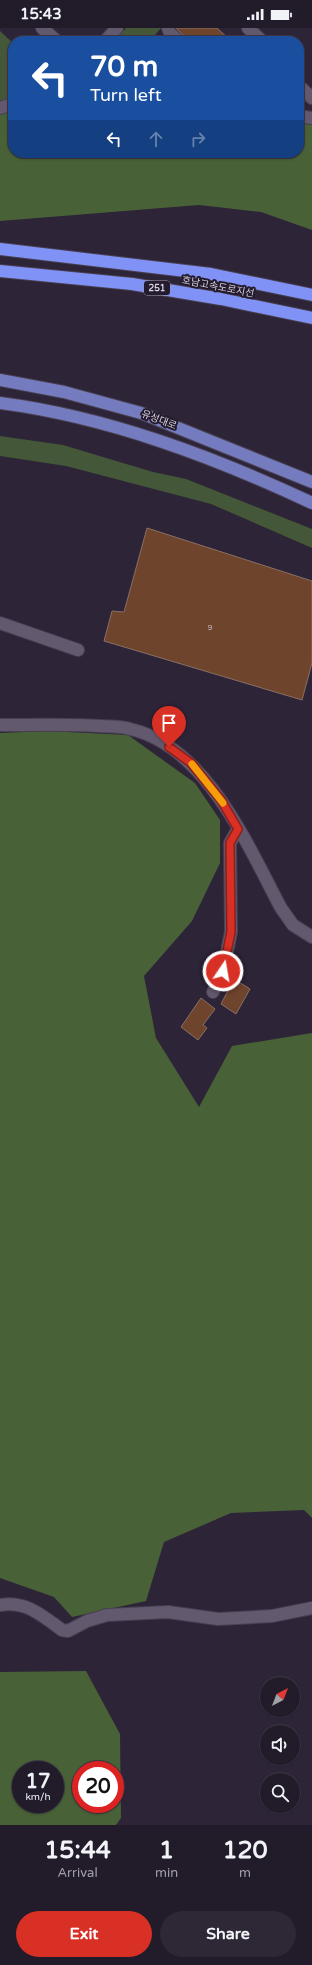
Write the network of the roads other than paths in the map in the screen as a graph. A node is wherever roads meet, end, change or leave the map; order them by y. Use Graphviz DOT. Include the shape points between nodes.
graph roads {
  1 [pos="42,28"];
  2 [pos="117,28"];
  3 [pos="168,28"];
  4 [pos="248,28"];
  5 [pos="51,36"];
  6 [pos="110,36"];
  7 [pos="174,36"];
  8 [pos="257,36"];
  9 [pos="307,92"];
  10 [pos="312,106"];
  11 [pos="0,249"];
  12 [pos="0,271"];
  13 [pos="312,295"];
  14 [pos="312,318"];
  15 [pos="0,380"];
  16 [pos="0,403"];
  17 [pos="312,482"];
  18 [pos="312,503"];
  19 [pos="0,623"];
  20 [pos="78,650"];
  21 [pos="0,725"];
  22 [pos="238,829"];
  23 [pos="312,937"];
  24 [pos="214,992"];
  25 [pos="0,1605"];
  26 [pos="312,1608"];
  1 -- 5 [label="street"];
  2 -- 6 [label="street"];
  3 -- 7 [label="street"];
  4 -- 8 [label="street"];
  9 -- 10 [label="street"];
  11 -- 13 [label="highway, 호남고속도로지선 / 251" via="211,274"];
  12 -- 14 [label="highway, 호남고속도로지선 / 251" via="132,284"];
  15 -- 17 [label="main road, 유성대로" via="64,392 142,413"];
  16 -- 18 [label="main road, 유성대로" via="40,408 150,437"];
  19 -- 20 [label="street"];
  21 -- 22 [label="street" via="73,724 130,728 158,739 191,763 221,800"];
  22 -- 23 [label="street" via="285,914 293,925"];
  22 -- 24 [label="street" via="230,843 231,932 223,971"];
  25 -- 26 [label="street" via="13,1603 27,1607 68,1631 107,1615 168,1612 218,1619 272,1616"];
}
